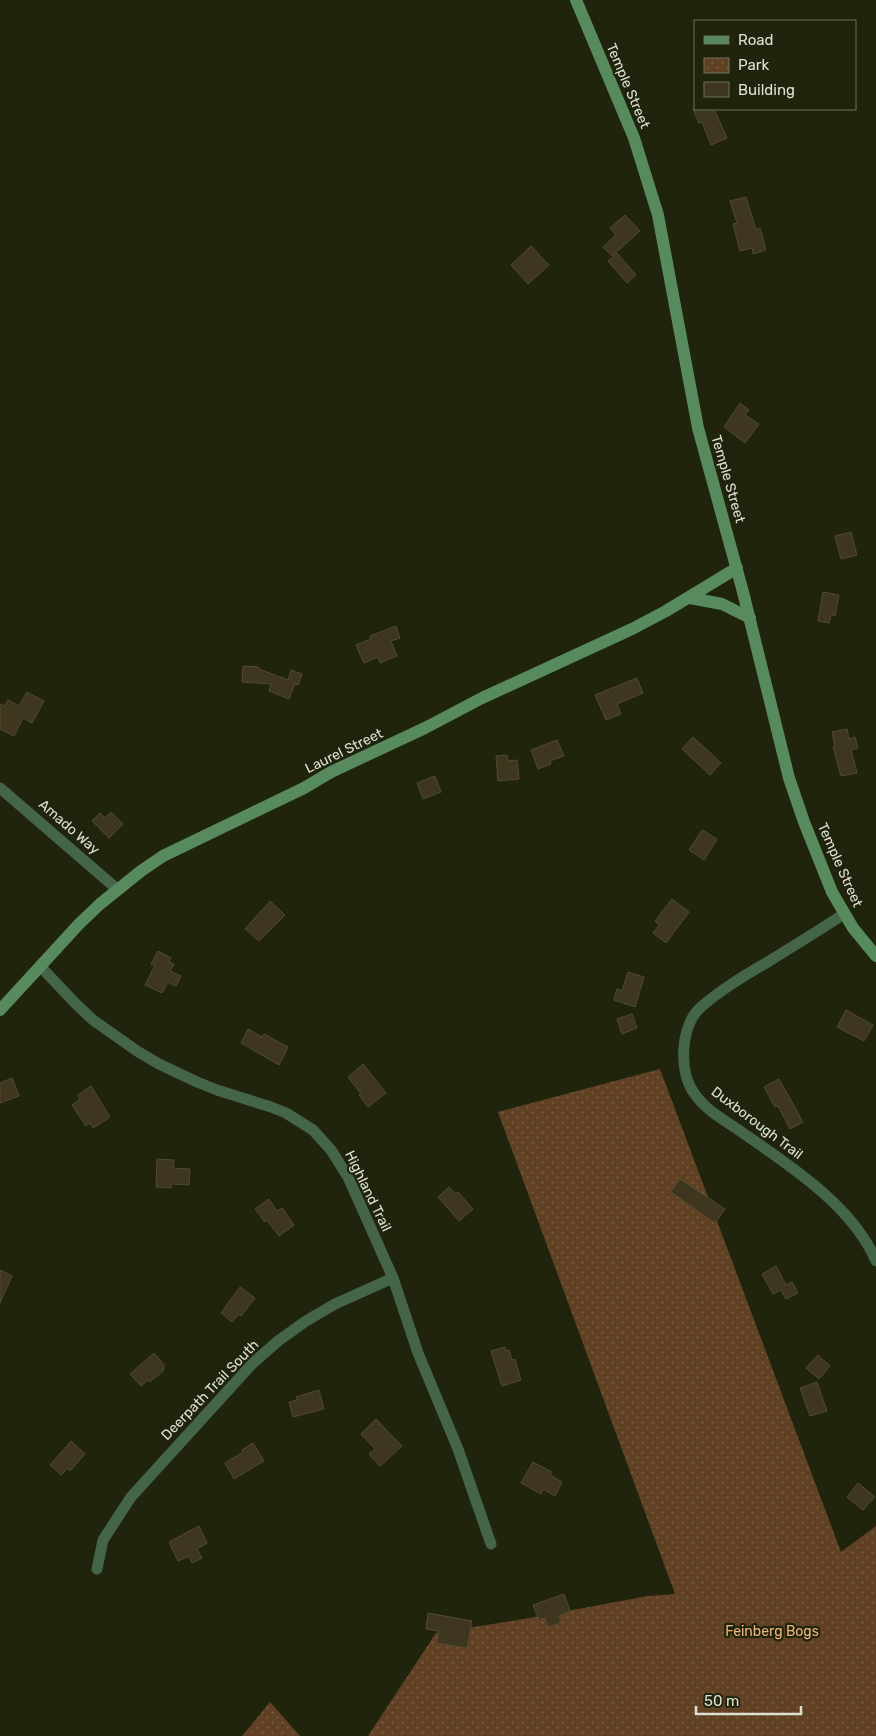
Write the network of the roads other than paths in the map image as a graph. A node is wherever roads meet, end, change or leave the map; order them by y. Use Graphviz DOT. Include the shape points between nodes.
graph roads {
  1 [pos="576,0"];
  2 [pos="737,568"];
  3 [pos="690,598"];
  4 [pos="750,618"];
  5 [pos="0,788"];
  6 [pos="117,889"];
  7 [pos="844,914"];
  8 [pos="876,956"];
  9 [pos="40,966"];
  10 [pos="0,1010"];
  11 [pos="876,1261"];
  12 [pos="392,1278"];
  13 [pos="491,1544"];
  14 [pos="98,1569"];
  1 -- 2 [label="main road, Temple Street" via="634,138 654,198 698,428"];
  2 -- 3 [label="main road, Laurel Street"];
  2 -- 4 [label="main road, Temple Street"];
  3 -- 4 [label="main road" via="711,600"];
  3 -- 6 [label="main road, Laurel Street" via="632,629 482,698 184,844"];
  4 -- 7 [label="main road, Temple Street" via="789,778 822,868"];
  5 -- 6 [label="street, Amado Way"];
  6 -- 9 [label="main road, Laurel Street"];
  7 -- 8 [label="main road, Temple Street"];
  7 -- 11 [label="street, Duxborough Trail" via="700,1008 686,1031 684,1060 688,1082 705,1107 789,1165 828,1198 854,1226"];
  9 -- 10 [label="main road, Laurel Street"];
  9 -- 12 [label="street, Highland Trail" via="93,1020 137,1051 197,1082 271,1107 313,1130 348,1177"];
  12 -- 13 [label="street, Highland Trail"];
  12 -- 14 [label="street, Deerpath Trail South" via="335,1304 278,1341 253,1363 131,1497 103,1540"];
}
